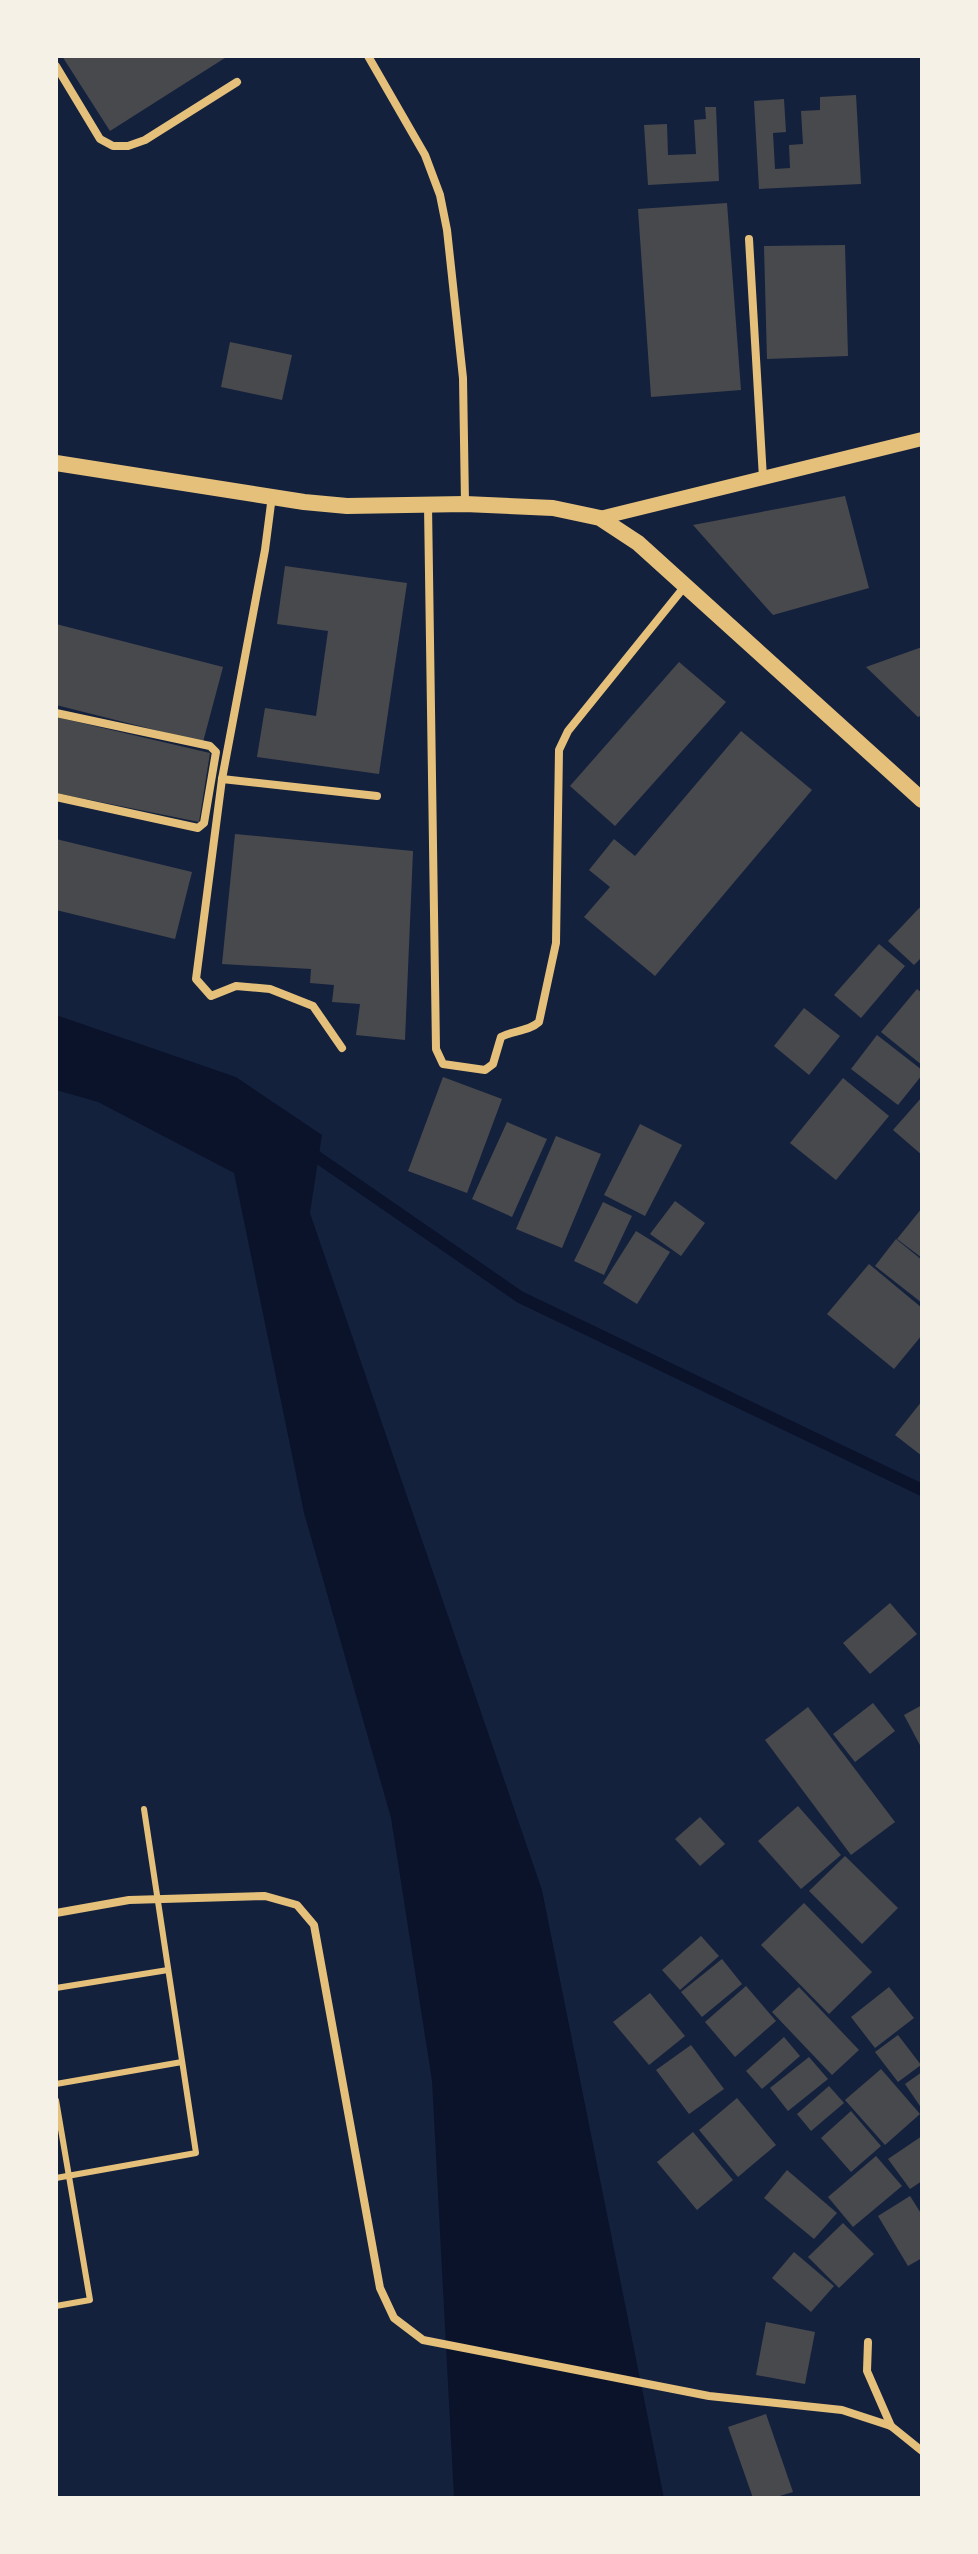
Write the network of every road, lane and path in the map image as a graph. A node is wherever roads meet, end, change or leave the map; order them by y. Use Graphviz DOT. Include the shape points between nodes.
graph roads {
  1 [pos="368,56"];
  2 [pos="56,66"];
  3 [pos="237,82"];
  4 [pos="749,239"];
  5 [pos="922,439"];
  6 [pos="56,463"];
  7 [pos="763,478"];
  8 [pos="272,496"];
  9 [pos="465,504"];
  10 [pos="428,505"];
  11 [pos="600,518"];
  12 [pos="685,586"];
  13 [pos="56,713"];
  14 [pos="222,779"];
  15 [pos="377,796"];
  16 [pos="56,797"];
  17 [pos="922,800"];
  18 [pos="342,1048"];
  19 [pos="144,1809"];
  20 [pos="157,1899"];
  21 [pos="56,1913"];
  22 [pos="168,1970"];
  23 [pos="56,1988"];
  24 [pos="182,2062"];
  25 [pos="56,2084"];
  26 [pos="56,2100"];
  27 [pos="69,2175"];
  28 [pos="56,2178"];
  29 [pos="56,2306"];
  30 [pos="868,2342"];
  31 [pos="891,2426"];
  32 [pos="922,2451"];
  1 -- 9 [label="street" via="425,155 440,195 463,378"];
  2 -- 3 [label="street" via="100,139 113,146 145,140"];
  4 -- 7 [label="street"];
  5 -- 7 [label="street"];
  6 -- 8 [label="main road"];
  7 -- 11 [label="street"];
  8 -- 10 [label="main road" via="347,506"];
  8 -- 14 [label="street"];
  9 -- 10 [label="main road"];
  9 -- 11 [label="main road" via="553,508"];
  10 -- 12 [label="street" via="436,1049 443,1064 485,1070 493,1064 501,1037 539,1022 556,943 559,750 568,731"];
  11 -- 12 [label="main road" via="638,543"];
  12 -- 17 [label="main road"];
  13 -- 16 [label="street" via="210,746 216,752 204,823 198,828"];
  14 -- 15 [label="street"];
  14 -- 18 [label="street" via="196,979 211,996 236,986 270,989 313,1006"];
  19 -- 20 [label="lane"];
  20 -- 21 [label="street"];
  20 -- 22 [label="lane"];
  20 -- 31 [label="street" via="265,1896 297,1905 314,1925 380,2288 394,2318 423,2340 709,2396 842,2410"];
  22 -- 23 [label="lane"];
  22 -- 24 [label="lane"];
  24 -- 25 [label="lane"];
  24 -- 27 [label="lane" via="196,2153"];
  26 -- 27 [label="lane"];
  27 -- 28 [label="lane"];
  27 -- 29 [label="lane" via="90,2300"];
  30 -- 31 [label="street" via="867,2371"];
  31 -- 32 [label="street"];
}
